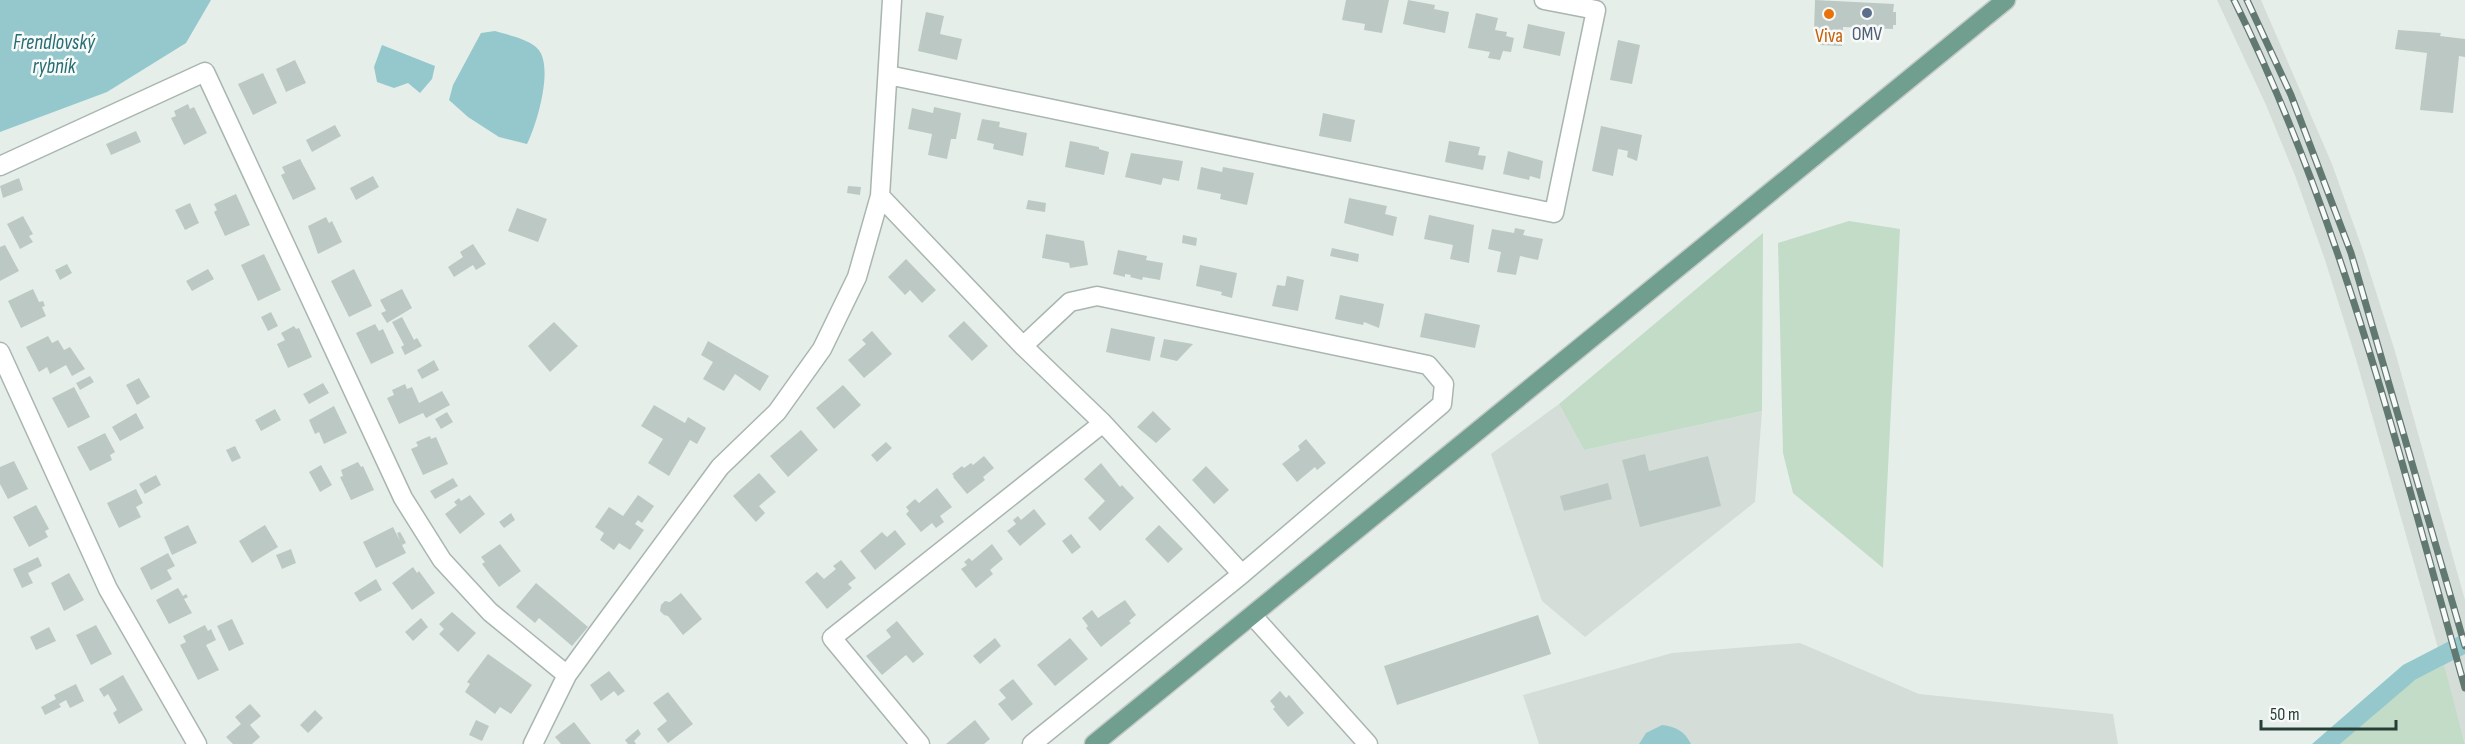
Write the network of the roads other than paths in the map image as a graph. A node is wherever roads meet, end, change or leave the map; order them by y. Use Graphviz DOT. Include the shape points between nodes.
graph roads {
  1 [pos="892,0"];
  2 [pos="1544,0"];
  3 [pos="2006,0"];
  4 [pos="888,75"];
  5 [pos="0,166"];
  6 [pos="880,196"];
  7 [pos="1023,346"];
  8 [pos="0,352"];
  9 [pos="1103,423"];
  10 [pos="1242,574"];
  11 [pos="1253,616"];
  12 [pos="567,675"];
  13 [pos="197,744"];
  14 [pos="533,744"];
  15 [pos="920,744"];
  16 [pos="1032,744"];
  17 [pos="1094,744"];
  18 [pos="1368,744"];
  1 -- 4 [label="street"];
  2 -- 4 [label="street" via="1596,10 1554,213"];
  3 -- 11 [label="main road"];
  4 -- 6 [label="street"];
  5 -- 12 [label="street" via="205,72 403,498 442,560 490,612"];
  6 -- 7 [label="street"];
  6 -- 12 [label="street" via="857,277 822,349 777,412 720,467"];
  7 -- 9 [label="street"];
  7 -- 10 [label="street" via="1070,302 1097,296 1428,365 1444,384 1442,404"];
  8 -- 13 [label="street" via="108,589"];
  9 -- 10 [label="street"];
  9 -- 15 [label="street" via="832,639"];
  10 -- 16 [label="street"];
  11 -- 17 [label="main road"];
  11 -- 18 [label="street"];
  12 -- 14 [label="street"];
}
